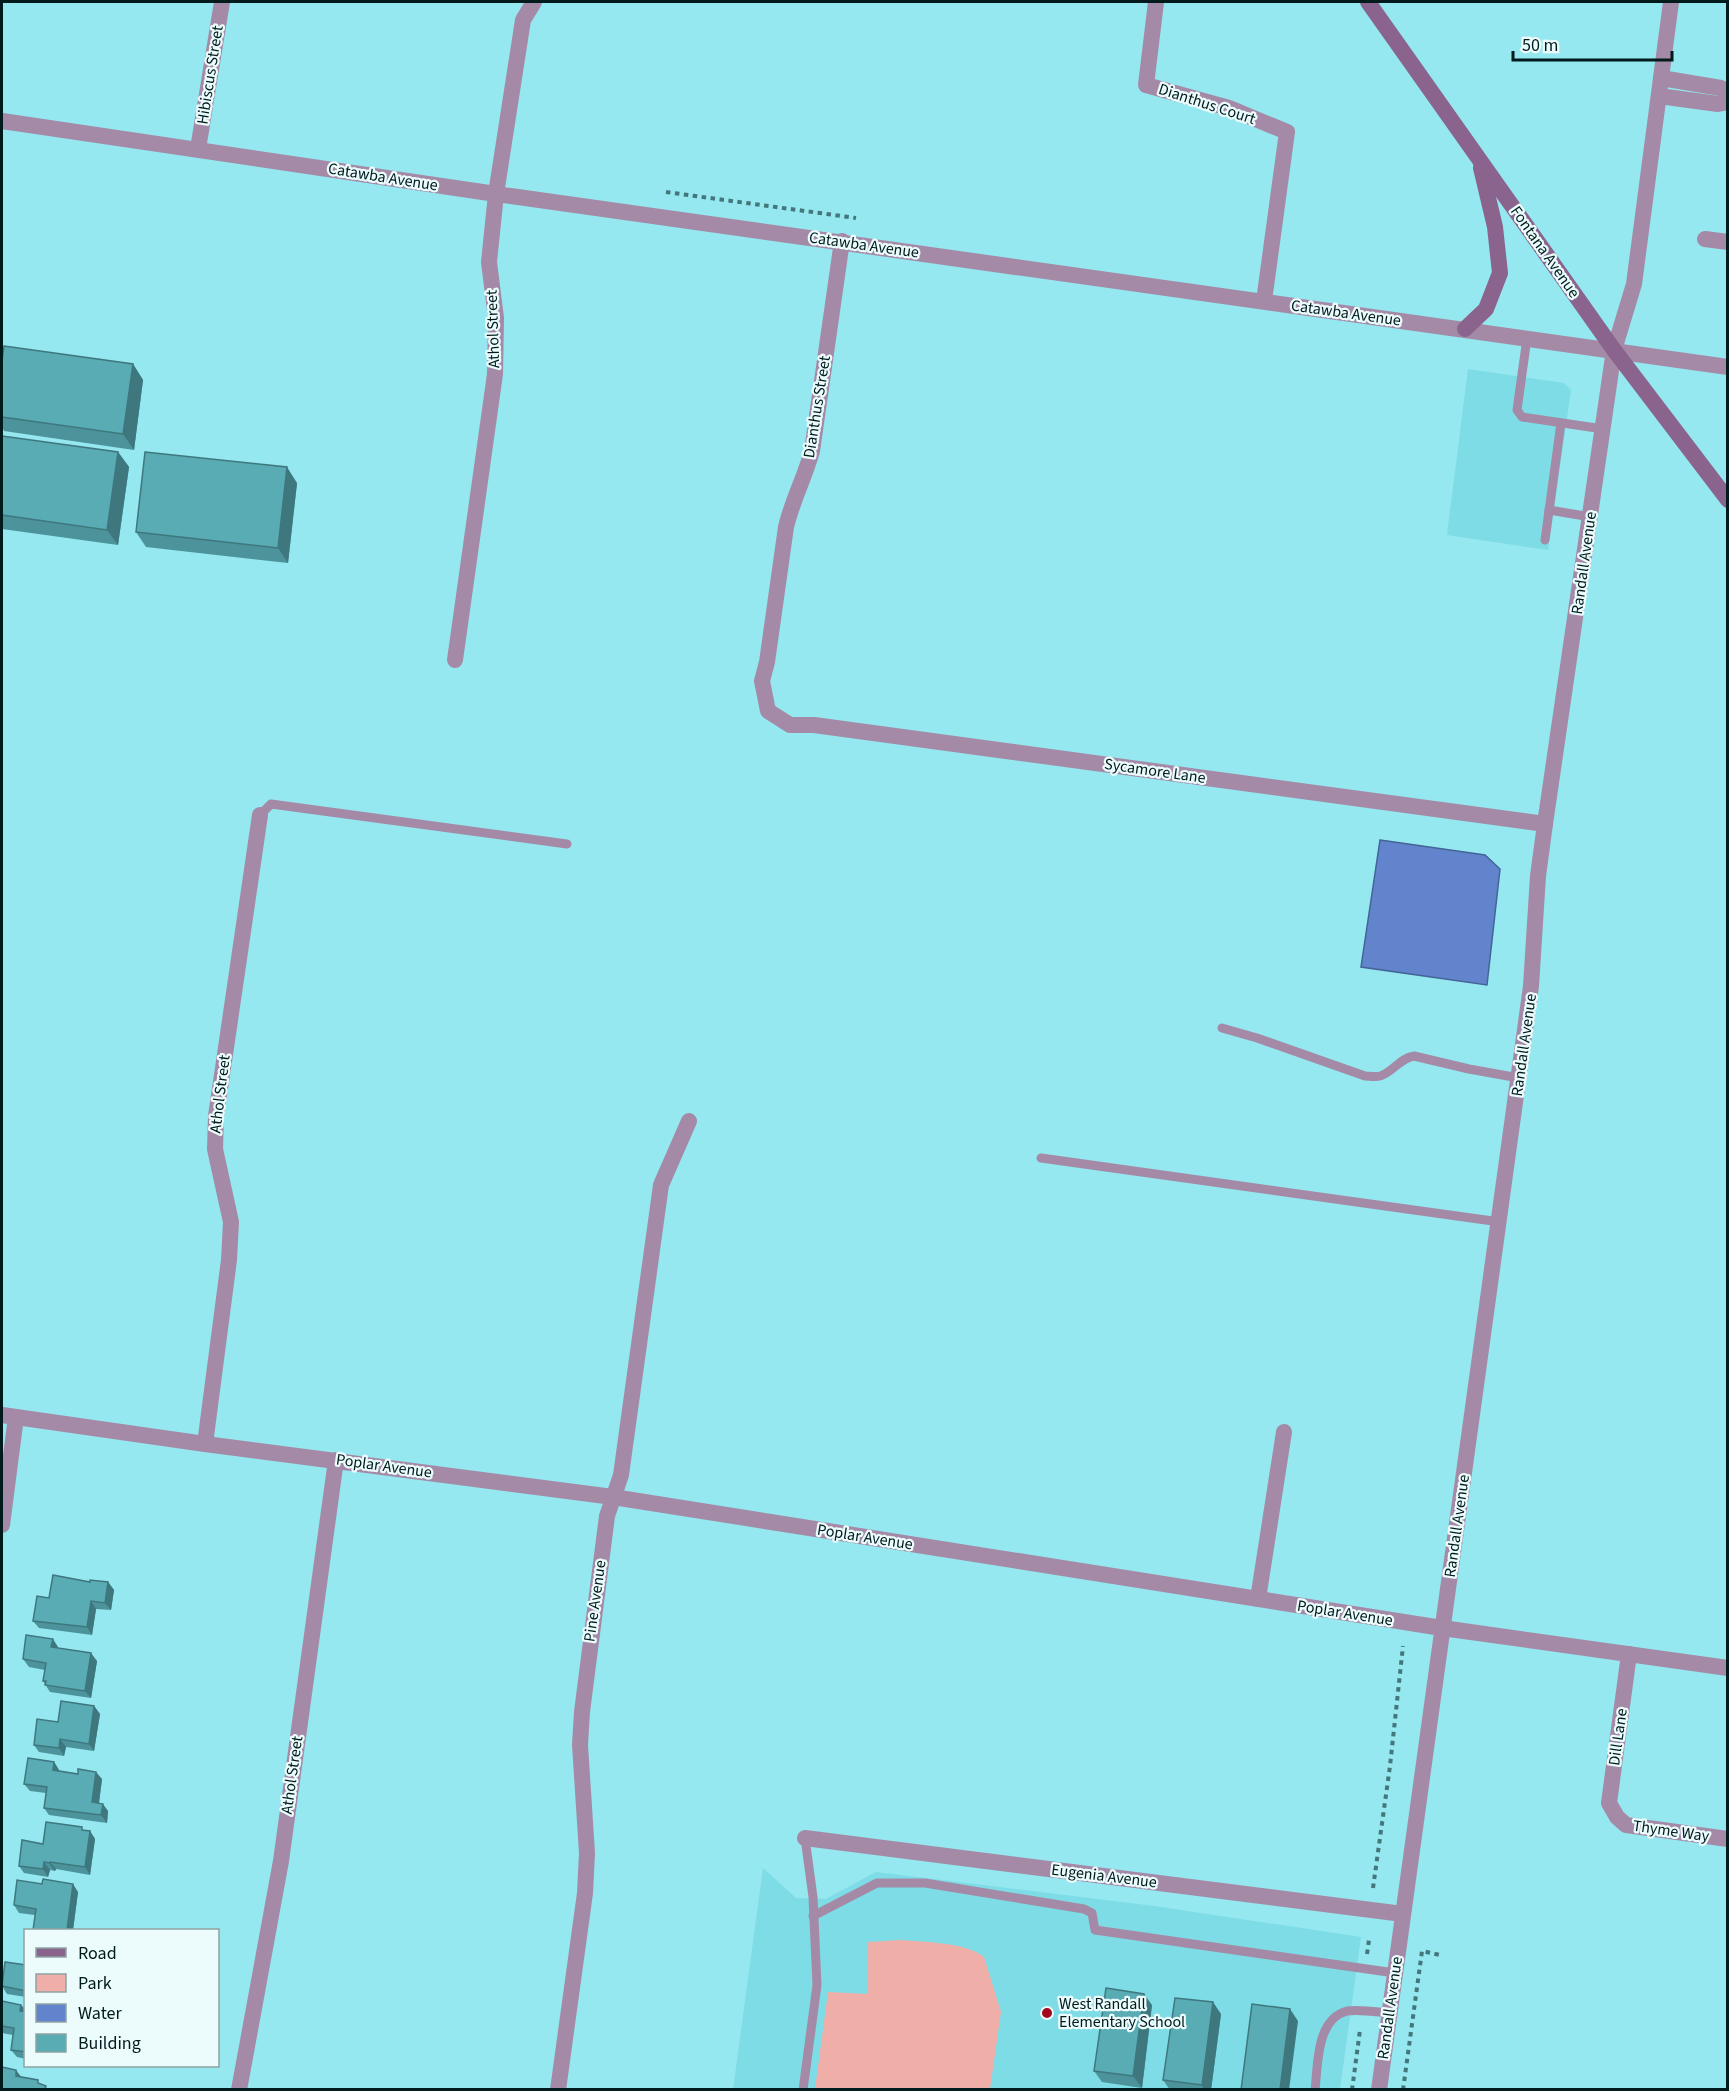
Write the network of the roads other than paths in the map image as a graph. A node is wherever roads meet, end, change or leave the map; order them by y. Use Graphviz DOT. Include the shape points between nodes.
graph roads {
  1 [pos="222,2"];
  2 [pos="534,2"];
  3 [pos="1156,2"];
  4 [pos="1368,2"];
  5 [pos="1671,2"];
  6 [pos="1661,78"];
  7 [pos="1659,96"];
  8 [pos="1728,96"];
  9 [pos="1728,102"];
  10 [pos="2,121"];
  11 [pos="198,149"];
  12 [pos="1478,158"];
  13 [pos="496,194"];
  14 [pos="1705,239"];
  15 [pos="842,241"];
  16 [pos="1728,242"];
  17 [pos="1264,302"];
  18 [pos="1465,329"];
  19 [pos="1527,338"];
  20 [pos="1614,350"];
  21 [pos="1728,367"];
  22 [pos="1561,423"];
  23 [pos="1603,429"];
  24 [pos="1728,500"];
  25 [pos="1549,510"];
  26 [pos="1591,517"];
  27 [pos="1545,540"];
  28 [pos="455,660"];
  29 [pos="768,711"];
  30 [pos="260,815"];
  31 [pos="1545,824"];
  32 [pos="567,844"];
  33 [pos="1222,1028"];
  34 [pos="1519,1078"];
  35 [pos="689,1121"];
  36 [pos="1041,1158"];
  37 [pos="1500,1222"];
  38 [pos="9,1416"];
  39 [pos="1284,1432"];
  40 [pos="205,1444"];
  41 [pos="336,1460"];
  42 [pos="613,1497"];
  43 [pos="2,1525"];
  44 [pos="1258,1599"];
  45 [pos="1442,1628"];
  46 [pos="1629,1654"];
  47 [pos="1728,1668"];
  48 [pos="1617,1817"];
  49 [pos="805,1838"];
  50 [pos="1728,1839"];
  51 [pos="1403,1914"];
  52 [pos="813,1916"];
  53 [pos="1395,1972"];
  54 [pos="1389,2013"];
  55 [pos="239,2090"];
  56 [pos="558,2090"];
  57 [pos="803,2090"];
  58 [pos="1315,2090"];
  59 [pos="1379,2090"];
  1 -- 11 [label="street, Hibiscus Street"];
  2 -- 13 [label="street, Athol Street" via="523,20"];
  3 -- 17 [label="street, Dianthus Court" via="1146,84 1229,108 1287,132"];
  4 -- 12 [label="main road, Fontana Avenue"];
  5 -- 6 [label="street, Randall Avenue"];
  6 -- 7 [label="street, Randall Avenue"];
  6 -- 8 [label="street" via="1721,88"];
  7 -- 9 [label="street"];
  7 -- 20 [label="street, Randall Avenue" via="1634,284"];
  10 -- 11 [label="street, Catawba Avenue"];
  11 -- 13 [label="street, Catawba Avenue"];
  12 -- 18 [label="main road" via="1495,227 1500,273 1486,309"];
  12 -- 20 [label="main road, Fontana Avenue"];
  13 -- 15 [label="street, Catawba Avenue"];
  13 -- 28 [label="street, Athol Street" via="489,262 496,318 495,374"];
  14 -- 16 [label="street"];
  15 -- 17 [label="street, Catawba Avenue"];
  15 -- 29 [label="street, Dianthus Street" via="812,452 786,527 762,681"];
  17 -- 18 [label="street, Catawba Avenue"];
  18 -- 19 [label="street, Catawba Avenue"];
  19 -- 20 [label="street, Catawba Avenue"];
  19 -- 22 [label="lane" via="1516,410 1522,417"];
  20 -- 21 [label="street, Catawba Avenue"];
  20 -- 23 [label="street, Randall Avenue"];
  20 -- 24 [label="main road, Fontana Avenue"];
  22 -- 23 [label="lane"];
  22 -- 25 [label="lane"];
  23 -- 26 [label="street, Randall Avenue"];
  25 -- 26 [label="lane"];
  25 -- 27 [label="lane"];
  26 -- 31 [label="street, Randall Avenue"];
  29 -- 31 [label="street, Sycamore Lane" via="790,725 814,725"];
  30 -- 32 [label="lane" via="271,804"];
  30 -- 40 [label="street, Athol Street" via="216,1116 215,1149 231,1222"];
  31 -- 34 [label="street, Randall Avenue"];
  33 -- 34 [label="lane" via="1365,1076 1380,1076 1406,1057 1414,1056"];
  34 -- 37 [label="street, Randall Avenue"];
  35 -- 42 [label="street, Pine Avenue" via="661,1185 621,1475"];
  36 -- 37 [label="lane"];
  37 -- 45 [label="street, Randall Avenue"];
  38 -- 40 [label="street, Poplar Avenue"];
  38 -- 43 [label="street"];
  39 -- 44 [label="street"];
  40 -- 41 [label="street, Poplar Avenue"];
  41 -- 42 [label="street, Poplar Avenue"];
  41 -- 55 [label="street, Athol Street" via="281,1861"];
  42 -- 44 [label="street, Poplar Avenue"];
  42 -- 56 [label="street, Pine Avenue" via="607,1516 582,1712 585,1893"];
  44 -- 45 [label="street, Poplar Avenue"];
  45 -- 46 [label="street, Poplar Avenue"];
  45 -- 51 [label="street, Randall Avenue"];
  46 -- 47 [label="street, Poplar Avenue"];
  46 -- 48 [label="street, Dill Lane" via="1609,1803"];
  48 -- 50 [label="street, Thyme Way" via="1626,1825"];
  49 -- 51 [label="street, Eugenia Avenue"];
  49 -- 52 [label="lane"];
  51 -- 53 [label="street, Randall Avenue"];
  52 -- 53 [label="lane" via="877,1883 925,1882 1084,1909 1092,1912 1095,1930"];
  52 -- 57 [label="lane" via="817,1985"];
  53 -- 54 [label="street, Randall Avenue"];
  54 -- 58 [label="lane" via="1347,2011 1334,2018 1323,2033"];
  54 -- 59 [label="street, Randall Avenue"];
}
